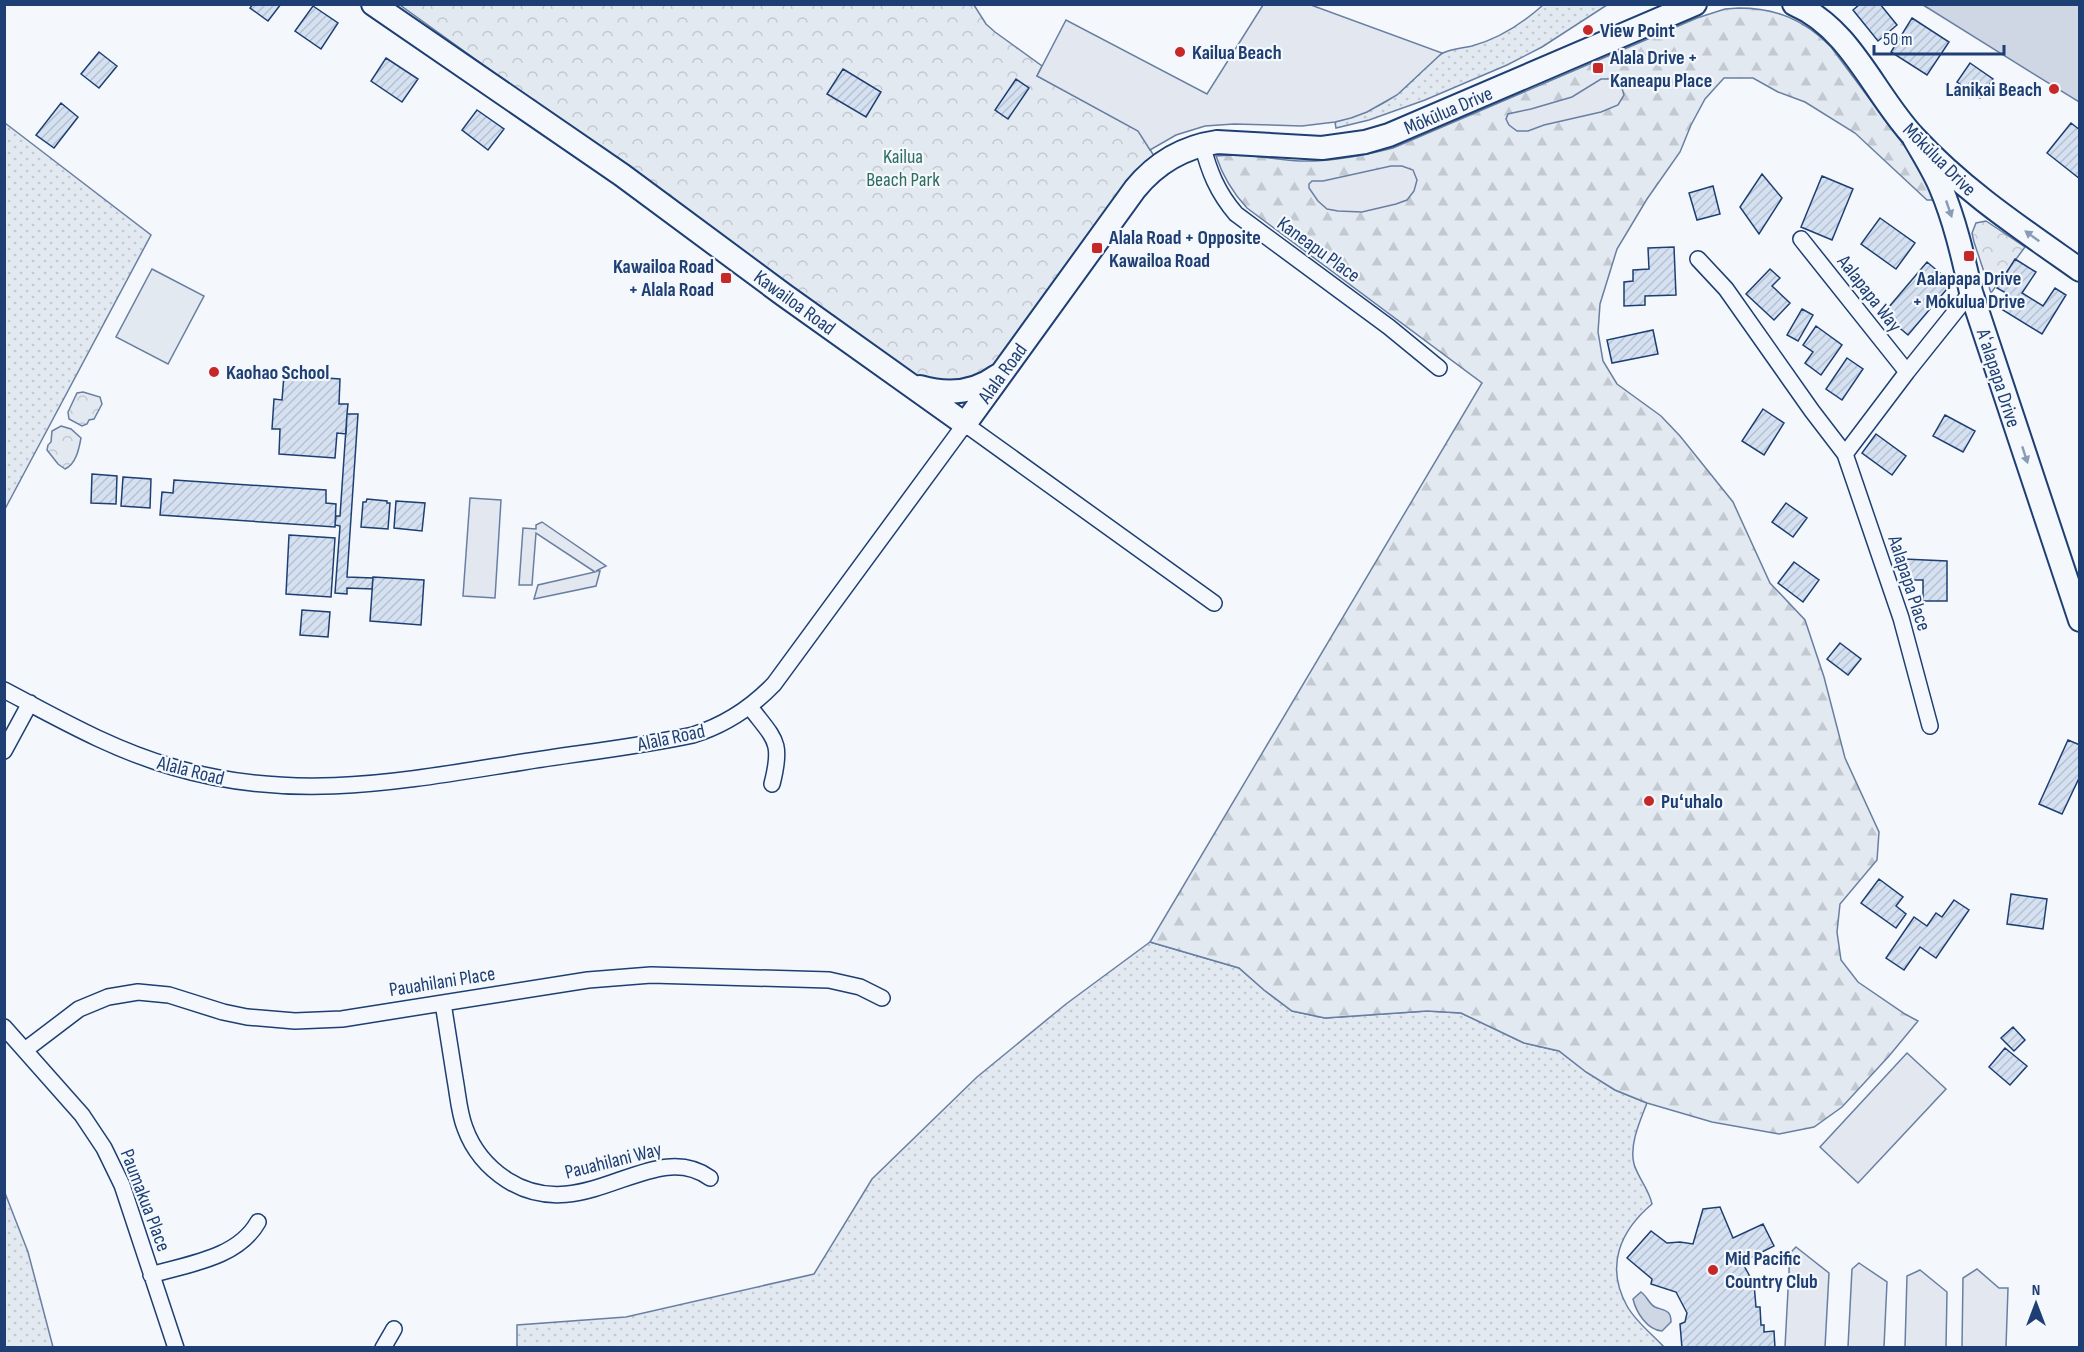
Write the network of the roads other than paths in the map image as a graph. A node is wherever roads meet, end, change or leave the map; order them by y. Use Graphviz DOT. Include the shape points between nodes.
graph roads {
  1 [pos="373,4"];
  2 [pos="1695,4"];
  3 [pos="1794,4"];
  4 [pos="1914,138"];
  5 [pos="1195,146"];
  6 [pos="1801,239"];
  7 [pos="1698,259"];
  8 [pos="2079,270"];
  9 [pos="1971,292"];
  10 [pos="1439,368"];
  11 [pos="1005,369"];
  12 [pos="1906,372"];
  13 [pos="910,384"];
  14 [pos="965,424"];
  15 [pos="1845,453"];
  16 [pos="1214,603"];
  17 [pos="2079,620"];
  18 [pos="4,690"];
  19 [pos="30,703"];
  20 [pos="750,706"];
  21 [pos="1930,726"];
  22 [pos="4,751"];
  23 [pos="772,784"];
  24 [pos="882,998"];
  25 [pos="443,1003"];
  26 [pos="4,1027"];
  27 [pos="25,1050"];
  28 [pos="710,1178"];
  29 [pos="258,1222"];
  30 [pos="152,1275"];
  31 [pos="394,1329"];
  32 [pos="176,1347"];
  33 [pos="383,1347"];
  1 -- 13 [label="street, Kawailoa Road" via="622,175"];
  2 -- 5 [label="street, Mōkūlua Drive" via="1389,135 1322,148 1233,141"];
  3 -- 4 [label="street, Mōkūlua Drive" via="1816,16 1841,38"];
  8 -- 4 [label="street, Mōkūlua Drive, one-way" via="1981,200"];
  4 -- 9 [label="street, Aʻalapapa Drive, one-way" via="1941,187"];
  5 -- 10 [label="street, Kaneapu Place" via="1236,214"];
  5 -- 11 [label="street, Alala Road" via="1158,165 1140,183"];
  6 -- 12 [label="street, Aalapapa Way"];
  7 -- 15 [label="street, Aalapapa Place" via="1726,289"];
  9 -- 12 [label="street"];
  9 -- 17 [label="street, Aʻalapapa Drive, one-way"];
  11 -- 13 [label="street" via="982,385 956,392"];
  11 -- 14 [label="street, Alala Road"];
  12 -- 15 [label="street"];
  13 -- 14 [label="street, Kawailoa Road"];
  14 -- 16 [label="street, Kawailoa Road"];
  14 -- 20 [label="street, Alala Road" via="787,668"];
  15 -- 21 [label="street, Aalapapa Place" via="1900,618"];
  18 -- 19 [label="street, Alala Road"];
  19 -- 20 [label="street, Alala Road" via="95,737 173,768 237,781 329,787 388,783 679,738 725,723"];
  19 -- 22 [label="street"];
  20 -- 23 [label="street" via="777,747"];
  24 -- 25 [label="street, Pauahilani Place" via="837,981 672,974 588,980"];
  25 -- 27 [label="street, Pauahilani Place" via="342,1019 295,1022 247,1017 169,995 138,992 79,1009"];
  25 -- 28 [label="street, Pauahilani Way" via="464,1125 477,1152 497,1174 526,1190 557,1196 590,1191 667,1166 694,1169"];
  26 -- 27 [label="street, Paumakua Place"];
  27 -- 30 [label="street, Paumakua Place" via="82,1115 104,1148 122,1185"];
  29 -- 30 [label="street" via="247,1238 231,1250"];
  30 -- 32 [label="street, Paumakua Place"];
  31 -- 33 [label="street"];
}
